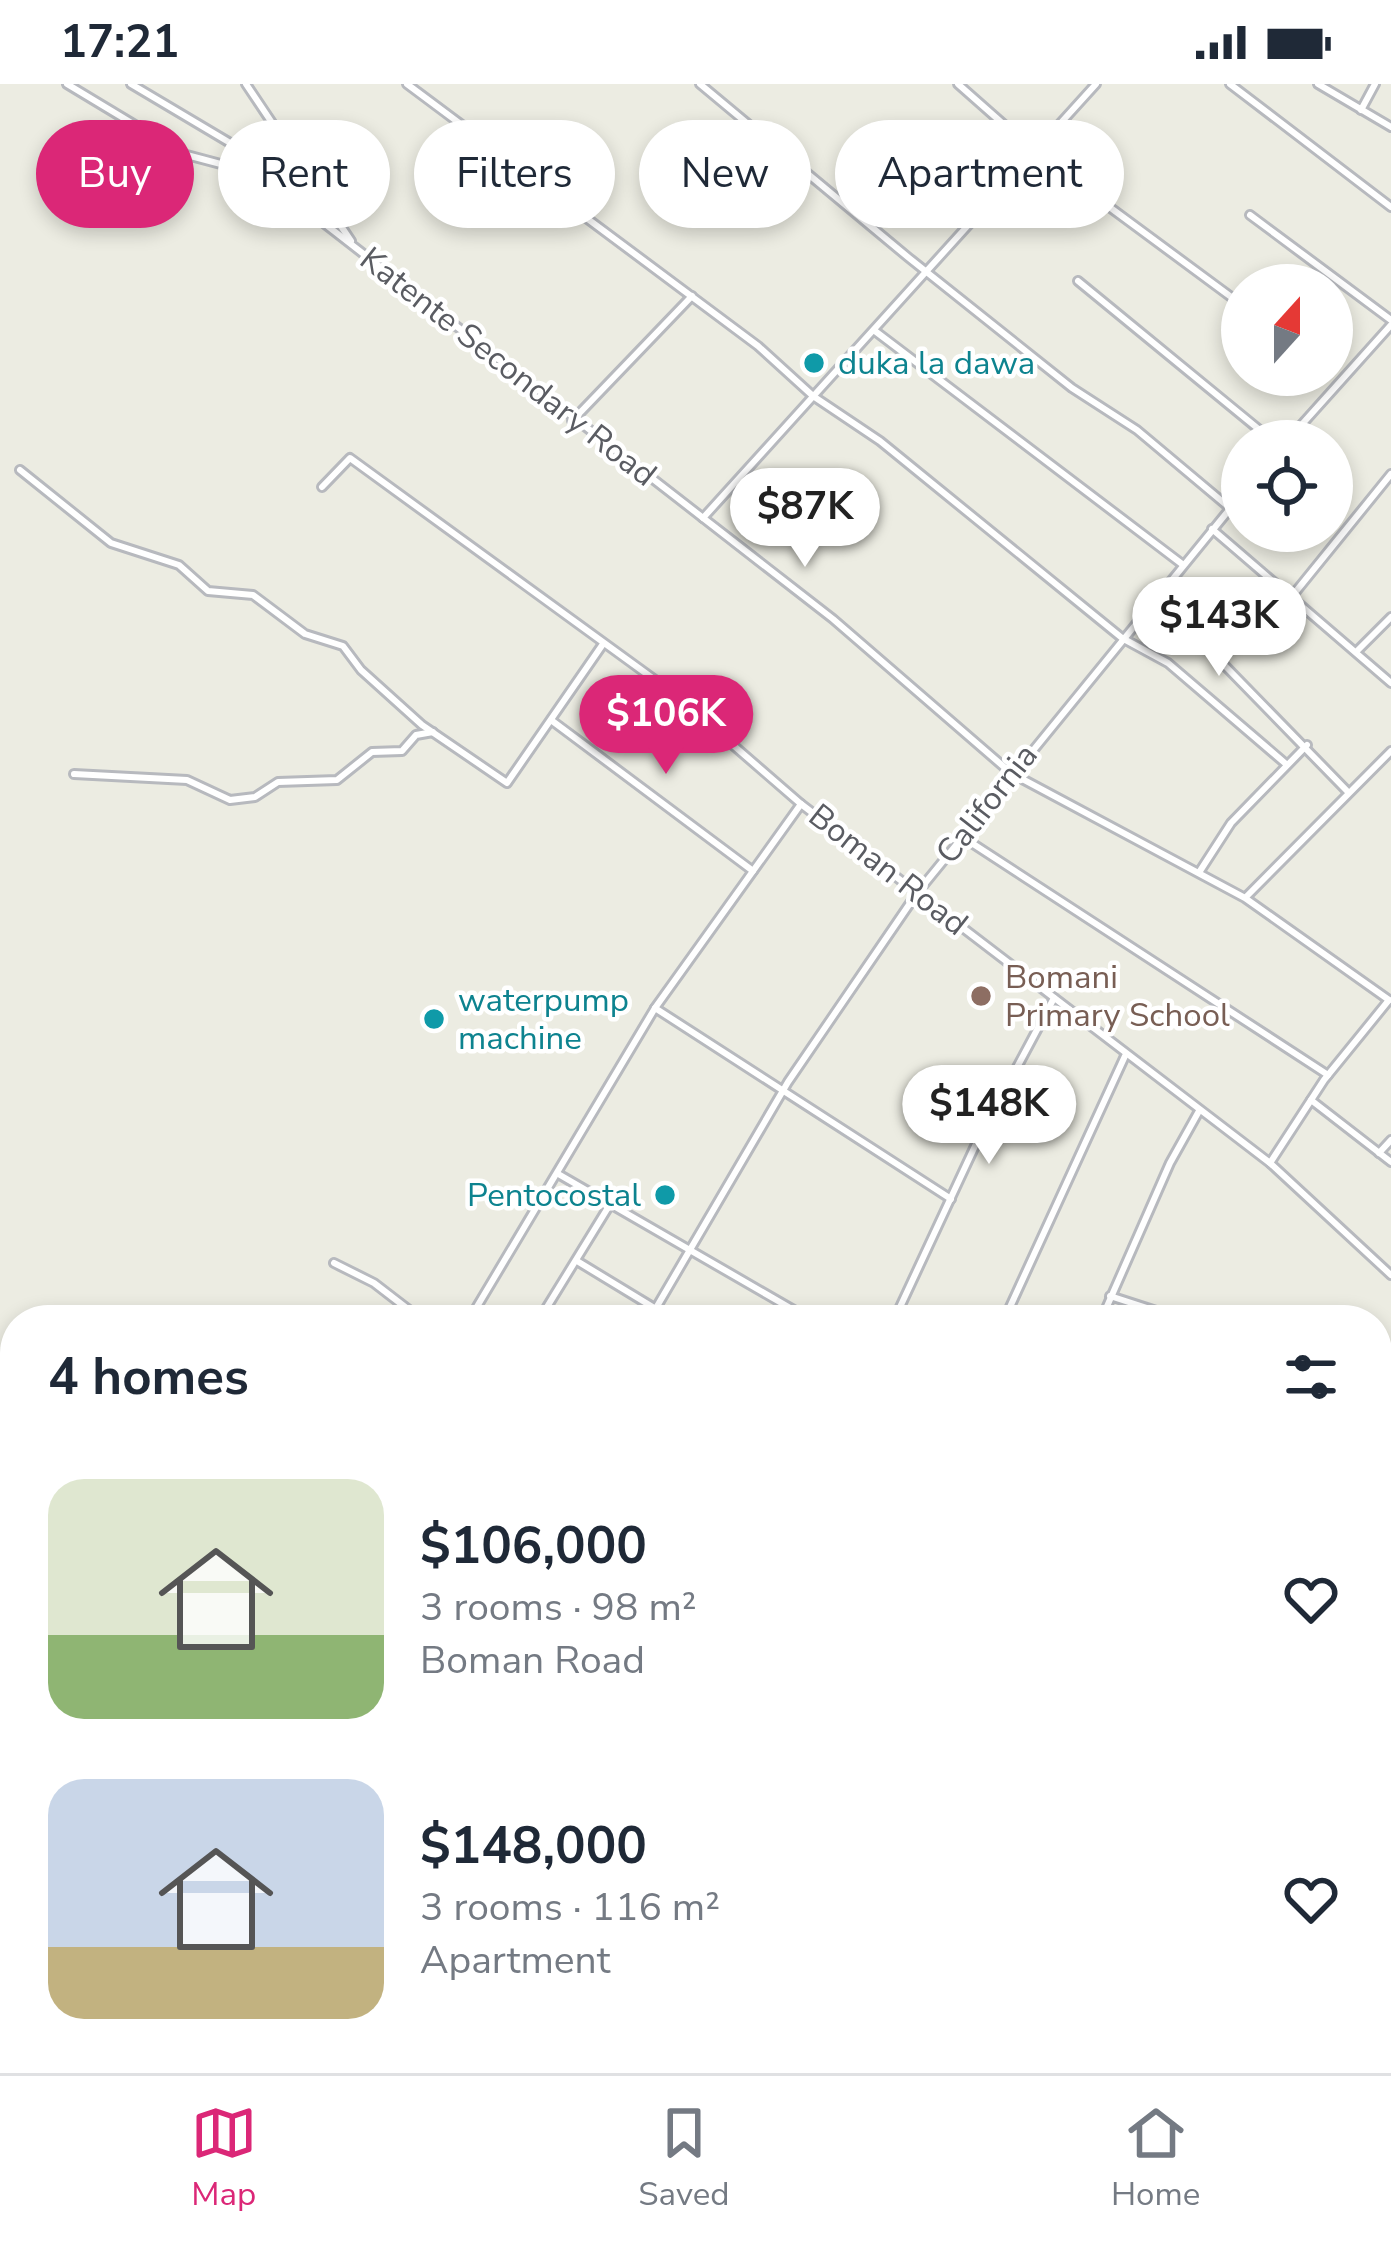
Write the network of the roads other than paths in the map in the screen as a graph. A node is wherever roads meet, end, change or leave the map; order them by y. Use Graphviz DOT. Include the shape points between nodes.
graph roads {
  1 [pos="68,84"];
  2 [pos="130,84"];
  3 [pos="246,84"];
  4 [pos="406,84"];
  5 [pos="700,84"];
  6 [pos="958,84"];
  7 [pos="1096,84"];
  8 [pos="1230,84"];
  9 [pos="1318,84"];
  10 [pos="1375,84"];
  11 [pos="1361,110"];
  12 [pos="999,120"];
  13 [pos="1064,120"];
  14 [pos="1391,127"];
  15 [pos="218,136"];
  16 [pos="218,163"];
  17 [pos="1391,206"];
  18 [pos="1250,215"];
  19 [pos="1124,218"];
  20 [pos="330,228"];
  21 [pos="967,228"];
  22 [pos="356,248"];
  23 [pos="928,272"];
  24 [pos="1078,281"];
  25 [pos="1221,289"];
  26 [pos="692,296"];
  27 [pos="1391,322"];
  28 [pos="875,331"];
  29 [pos="1353,363"];
  30 [pos="814,396"];
  31 [pos="1324,396"];
  32 [pos="1247,420"];
  33 [pos="1304,420"];
  34 [pos="572,421"];
  35 [pos="20,470"];
  36 [pos="1391,474"];
  37 [pos="322,487"];
  38 [pos="1221,500"];
  39 [pos="703,518"];
  40 [pos="1221,518"];
  41 [pos="1212,529"];
  42 [pos="1182,564"];
  43 [pos="1156,595"];
  44 [pos="1293,595"];
  45 [pos="1391,617"];
  46 [pos="1122,638"];
  47 [pos="603,644"];
  48 [pos="1358,650"];
  49 [pos="1391,683"];
  50 [pos="551,720"];
  51 [pos="433,732"];
  52 [pos="1307,745"];
  53 [pos="1391,751"];
  54 [pos="1286,764"];
  55 [pos="1010,772"];
  56 [pos="74,774"];
  57 [pos="1348,792"];
  58 [pos="801,804"];
  59 [pos="962,836"];
  60 [pos="753,871"];
  61 [pos="1200,871"];
  62 [pos="917,893"];
  63 [pos="1245,898"];
  64 [pos="1054,998"];
  65 [pos="1390,999"];
  66 [pos="656,1008"];
  67 [pos="1126,1055"];
  68 [pos="1328,1075"];
  69 [pos="781,1094"];
  70 [pos="1311,1100"];
  71 [pos="1199,1111"];
  72 [pos="1391,1140"];
  73 [pos="1378,1153"];
  74 [pos="1270,1162"];
  75 [pos="1391,1162"];
  76 [pos="559,1174"];
  77 [pos="951,1199"];
  78 [pos="609,1206"];
  79 [pos="691,1249"];
  80 [pos="575,1260"];
  81 [pos="334,1263"];
  82 [pos="1391,1275"];
  83 [pos="1110,1296"];
  84 [pos="403,1305"];
  85 [pos="478,1305"];
  86 [pos="548,1305"];
  87 [pos="649,1305"];
  88 [pos="658,1305"];
  89 [pos="786,1305"];
  90 [pos="901,1305"];
  91 [pos="1011,1305"];
  92 [pos="1106,1305"];
  93 [pos="1138,1305"];
  1 -- 16 [label="street" via="183,154"];
  2 -- 15 [label="street, Katente Secondary Road"];
  3 -- 22 [label="street"];
  4 -- 26 [label="street"];
  5 -- 23 [label="street"];
  6 -- 12 [label="street"];
  7 -- 13 [label="street"];
  8 -- 17 [label="street"];
  9 -- 11 [label="street"];
  10 -- 11 [label="street"];
  11 -- 14 [label="street"];
  18 -- 27 [label="street"];
  19 -- 25 [label="street"];
  20 -- 22 [label="street, Katente Secondary Road"];
  21 -- 23 [label="street"];
  22 -- 34 [label="street, Katente Secondary Road"];
  23 -- 28 [label="street"];
  23 -- 38 [label="street"];
  24 -- 32 [label="street"];
  26 -- 30 [label="street"];
  26 -- 34 [label="street"];
  27 -- 29 [label="street"];
  28 -- 30 [label="street"];
  28 -- 42 [label="street"];
  30 -- 39 [label="street"];
  30 -- 46 [label="street"];
  31 -- 33 [label="street"];
  34 -- 39 [label="street, Katente Secondary Road"];
  35 -- 51 [label="street" via="111,543 179,565 208,591 253,595 304,634 343,646"];
  36 -- 44 [label="street"];
  37 -- 47 [label="street, Boman Road" via="350,458"];
  39 -- 55 [label="street, Katente Secondary Road"];
  40 -- 41 [label="street, California"];
  41 -- 42 [label="street, California"];
  41 -- 44 [label="street"];
  42 -- 43 [label="street, California"];
  43 -- 46 [label="street, California"];
  43 -- 52 [label="street"];
  44 -- 48 [label="street"];
  45 -- 48 [label="street"];
  46 -- 54 [label="street" via="1168,664"];
  46 -- 55 [label="street, California"];
  47 -- 50 [label="street"];
  47 -- 58 [label="street, Boman Road"];
  48 -- 49 [label="street"];
  50 -- 51 [label="street" via="507,783"];
  50 -- 60 [label="street"];
  51 -- 56 [label="street" via="416,735 402,751 372,752 337,781 278,782 230,800 187,780"];
  52 -- 54 [label="street"];
  52 -- 57 [label="street"];
  53 -- 57 [label="street"];
  54 -- 61 [label="street"];
  55 -- 59 [label="street, California"];
  55 -- 61 [label="street, Katente Secondary Road"];
  57 -- 63 [label="street"];
  58 -- 60 [label="street"];
  58 -- 62 [label="street, Boman Road"];
  59 -- 62 [label="street, California"];
  59 -- 68 [label="street"];
  60 -- 66 [label="street"];
  61 -- 63 [label="street, Katente Secondary Road"];
  62 -- 64 [label="street, Boman Road"];
  62 -- 69 [label="street, California"];
  63 -- 65 [label="street, Katente Secondary Road"];
  64 -- 67 [label="street, Boman Road"];
  64 -- 77 [label="street"];
  65 -- 68 [label="street"];
  66 -- 69 [label="street"];
  66 -- 76 [label="street"];
  67 -- 71 [label="street, Boman Road"];
  67 -- 91 [label="street"];
  68 -- 70 [label="street"];
  69 -- 77 [label="street"];
  69 -- 79 [label="street, California"];
  70 -- 73 [label="street"];
  70 -- 74 [label="street"];
  71 -- 74 [label="street, Boman Road"];
  71 -- 83 [label="street"];
  72 -- 73 [label="street"];
  73 -- 75 [label="street"];
  74 -- 82 [label="street, Boman Road"];
  76 -- 78 [label="street"];
  76 -- 85 [label="street"];
  77 -- 90 [label="street"];
  78 -- 79 [label="street"];
  78 -- 80 [label="street"];
  79 -- 88 [label="street, California"];
  79 -- 89 [label="street"];
  80 -- 86 [label="street"];
  80 -- 87 [label="street"];
  81 -- 84 [label="street"];
  83 -- 92 [label="street"];
  83 -- 93 [label="street"];
}
